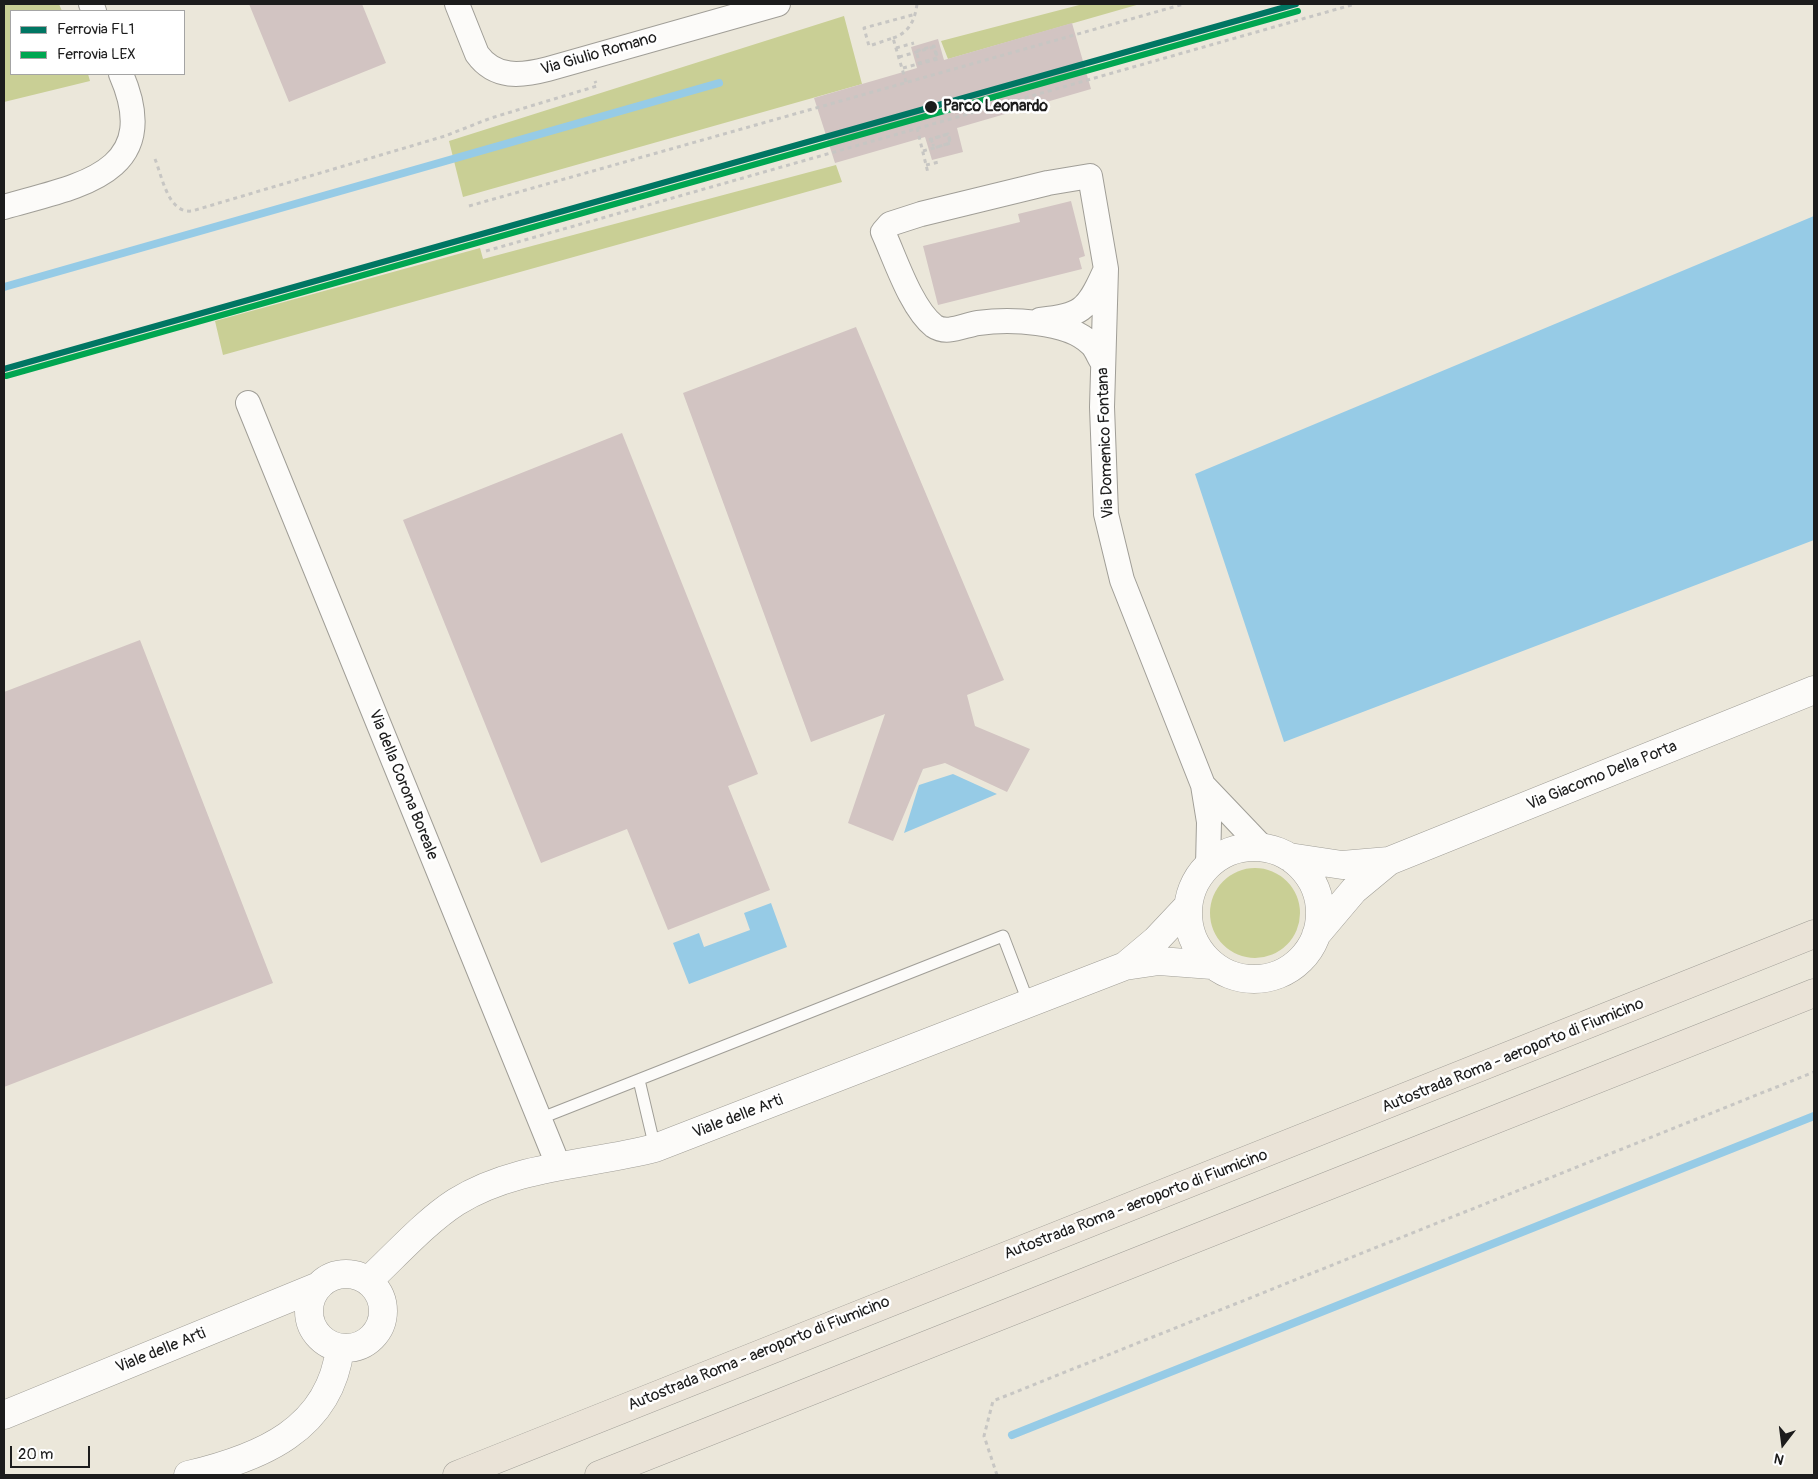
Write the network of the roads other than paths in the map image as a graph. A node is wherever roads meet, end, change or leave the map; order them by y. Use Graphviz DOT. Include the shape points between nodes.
graph roads {
  1 [pos="456,4"];
  2 [pos="778,4"];
  3 [pos="121,75"];
  4 [pos="4,207"];
  5 [pos="1106,269"];
  6 [pos="1033,321"];
  7 [pos="1103,364"];
  8 [pos="248,404"];
  9 [pos="1814,690"];
  10 [pos="1204,785"];
  11 [pos="1276,853"];
  12 [pos="1389,861"];
  13 [pos="1208,866"];
  14 [pos="1188,906"];
  15 [pos="1814,934"];
  16 [pos="1316,935"];
  17 [pos="1212,965"];
  18 [pos="1125,966"];
  19 [pos="1814,993"];
  20 [pos="1029,1004"];
  21 [pos="639,1080"];
  22 [pos="539,1119"];
  23 [pos="655,1148"];
  24 [pos="558,1167"];
  25 [pos="368,1281"];
  26 [pos="319,1286"];
  27 [pos="340,1348"];
  28 [pos="4,1415"];
  29 [pos="188,1475"];
  30 [pos="457,1475"];
  31 [pos="599,1475"];
  1 -- 2 [label="street, Via Giulio Romano" via="477,54 488,66 502,72 525,75"];
  3 -- 4 [label="street" via="131,98 133,120 128,142 118,161 91,181"];
  5 -- 6 [label="street" via="1093,298 1079,311 1065,317"];
  5 -- 6 [label="street, Via Domenico Fontana" via="1090,176 1048,182 921,214 890,224 883,232 915,301 935,327 947,330 978,323"];
  5 -- 7 [label="street, Via Domenico Fontana"];
  6 -- 7 [label="street" via="1069,331 1091,344"];
  7 -- 10 [label="street, Via Domenico Fontana" via="1106,514 1122,580"];
  8 -- 22 [label="street, Via della Corona Boreale"];
  9 -- 12 [label="street, Via Giacomo Della Porta"];
  10 -- 11 [label="street, Via Domenico Fontana"];
  10 -- 13 [label="street, Via Domenico Fontana" via="1209,822"];
  11 -- 12 [label="street, Via Giacomo Della Porta" via="1342,865"];
  11 -- 13 [label="street, Via Giacomo Della Porta" via="1236,850"];
  11 -- 16 [label="street, Via Giacomo Della Porta" via="1300,867 1315,890 1320,912"];
  12 -- 16 [label="street, Via Giacomo Della Porta" via="1354,890"];
  13 -- 14 [label="street, Via Giacomo Della Porta" via="1197,880"];
  14 -- 17 [label="street, Via Giacomo Della Porta" via="1191,935"];
  14 -- 18 [label="street, Viale delle Arti" via="1156,940"];
  15 -- 30 [label="highway, Autostrada Roma - aeroporto di Fiumicino" via="1469,1075"];
  16 -- 17 [label="street, Via Giacomo Della Porta" via="1298,963 1287,971 1265,978 1242,978"];
  17 -- 18 [label="street, Viale delle Arti" via="1159,961"];
  18 -- 20 [label="street, Viale delle Arti"];
  19 -- 31 [label="highway"];
  20 -- 21 [label="lane" via="1003,936"];
  20 -- 23 [label="street, Viale delle Arti"];
  21 -- 22 [label="lane"];
  21 -- 23 [label="lane"];
  22 -- 24 [label="street, Via della Corona Boreale"];
  23 -- 24 [label="street, Viale delle Arti"];
  24 -- 25 [label="street, Viale delle Arti" via="509,1178 471,1193 455,1203"];
  25 -- 26 [label="street, Viale delle Arti" via="348,1274"];
  25 -- 27 [label="street" via="382,1302 380,1326 364,1344"];
  26 -- 27 [label="street" via="309,1306 312,1323 320,1338"];
  26 -- 28 [label="street, Viale delle Arti"];
  27 -- 29 [label="street" via="332,1386 314,1413 297,1429 256,1454"];
}
